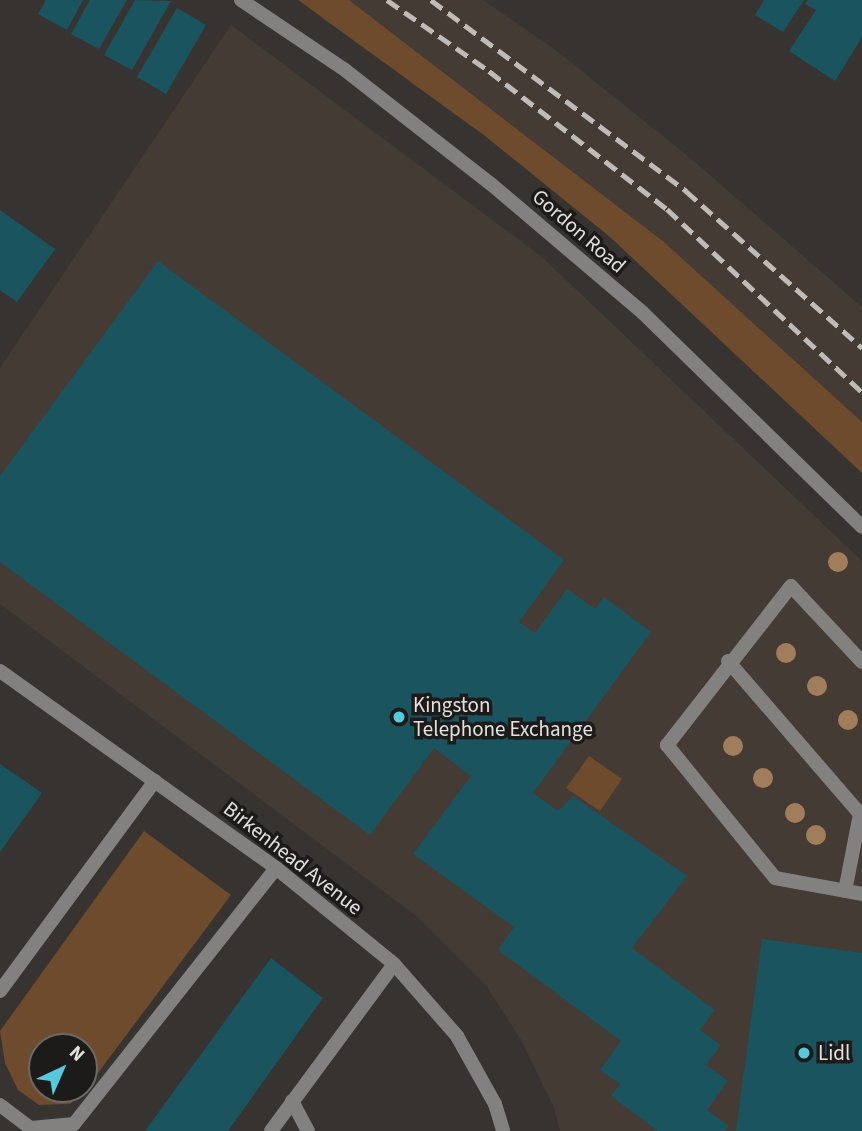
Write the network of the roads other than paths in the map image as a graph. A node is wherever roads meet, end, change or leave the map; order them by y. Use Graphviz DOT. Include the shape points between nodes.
graph roads {
  1 [pos="240,0"];
  2 [pos="862,527"];
  3 [pos="728,661"];
  4 [pos="862,662"];
  5 [pos="0,671"];
  6 [pos="155,781"];
  7 [pos="276,868"];
  8 [pos="845,891"];
  9 [pos="862,894"];
  10 [pos="394,964"];
  11 [pos="0,991"];
  12 [pos="292,1101"];
  13 [pos="0,1105"];
  14 [pos="502,1128"];
  15 [pos="271,1131"];
  16 [pos="308,1131"];
  1 -- 2 [label="street, Gordon Road" via="345,70 532,218 643,313"];
  3 -- 4 [label="street" via="790,586"];
  3 -- 8 [label="street" via="860,814"];
  3 -- 8 [label="street" via="667,744 775,878"];
  5 -- 6 [label="street, Birkenhead Avenue"];
  6 -- 7 [label="street, Birkenhead Avenue"];
  6 -- 11 [label="street"];
  7 -- 10 [label="street, Birkenhead Avenue"];
  7 -- 13 [label="street" via="74,1124 31,1128"];
  8 -- 9 [label="street"];
  10 -- 12 [label="street"];
  10 -- 14 [label="street, Birkenhead Avenue" via="457,1036 477,1067"];
  12 -- 15 [label="street"];
  12 -- 16 [label="street"];
}
